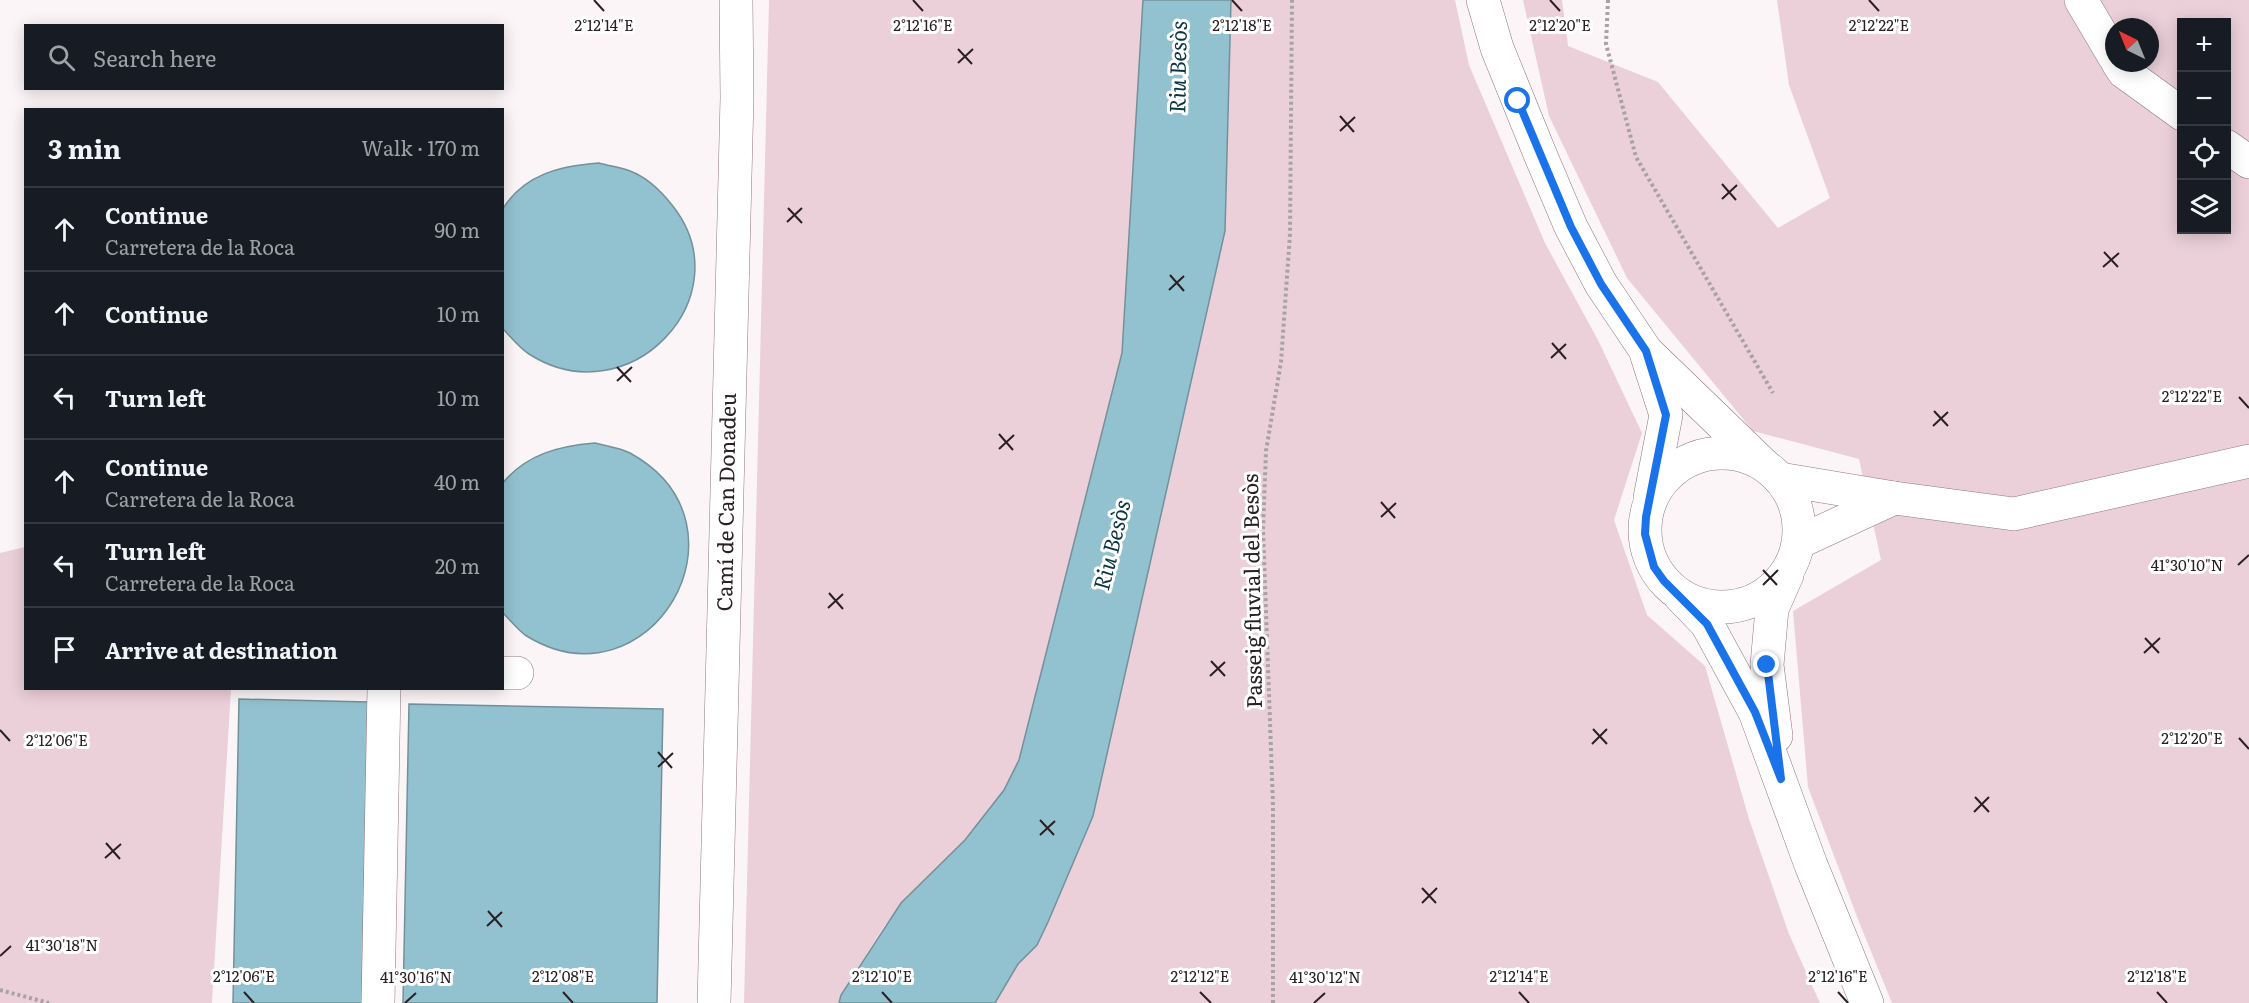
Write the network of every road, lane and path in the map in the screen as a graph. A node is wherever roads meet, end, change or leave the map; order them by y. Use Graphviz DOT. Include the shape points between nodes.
graph roads {
  1 [pos="736,0"];
  2 [pos="1292,0"];
  3 [pos="1483,0"];
  4 [pos="1608,0"];
  5 [pos="2081,0"];
  6 [pos="2105,41"];
  7 [pos="2124,72"];
  8 [pos="2177,111"];
  9 [pos="2231,149"];
  10 [pos="2249,162"];
  11 [pos="1646,351"];
  12 [pos="1773,393"];
  13 [pos="2249,461"];
  14 [pos="1772,472"];
  15 [pos="1894,498"];
  16 [pos="1646,517"];
  17 [pos="1794,555"];
  18 [pos="1676,593"];
  19 [pos="384,690"];
  20 [pos="1781,779"];
  21 [pos="0,990"];
  22 [pos="49,1003"];
  23 [pos="378,1003"];
  24 [pos="714,1003"];
  25 [pos="1273,1003"];
  26 [pos="1867,1003"];
  1 -- 24 [label="street, Camí de Can Donadeu" via="737,98"];
  2 -- 25 [label="path, Passeig fluvial del Besòs" via="1290,234 1281,362 1266,451 1263,530 1273,804"];
  3 -- 11 [label="street" via="1497,48 1571,227 1601,284"];
  4 -- 12 [label="path" via="1606,44 1636,158"];
  5 -- 6 [label="street"];
  7 -- 8 [label="street"];
  9 -- 10 [label="street"];
  11 -- 14 [label="street"];
  11 -- 16 [label="street" via="1666,415"];
  13 -- 15 [label="street" via="2014,514"];
  14 -- 15 [label="street"];
  14 -- 16 [label="street" via="1746,457 1727,453 1691,460 1662,483"];
  14 -- 17 [label="street" via="1796,508"];
  15 -- 17 [label="street"];
  16 -- 18 [label="street" via="1645,534 1651,559"];
  17 -- 18 [label="street" via="1771,589 1747,603 1711,607"];
  17 -- 20 [label="street" via="1772,609 1767,665"];
  18 -- 20 [label="street" via="1707,624 1755,712"];
  19 -- 23 [label="street"];
  20 -- 26 [label="street"];
  21 -- 22 [label="path"];
}
